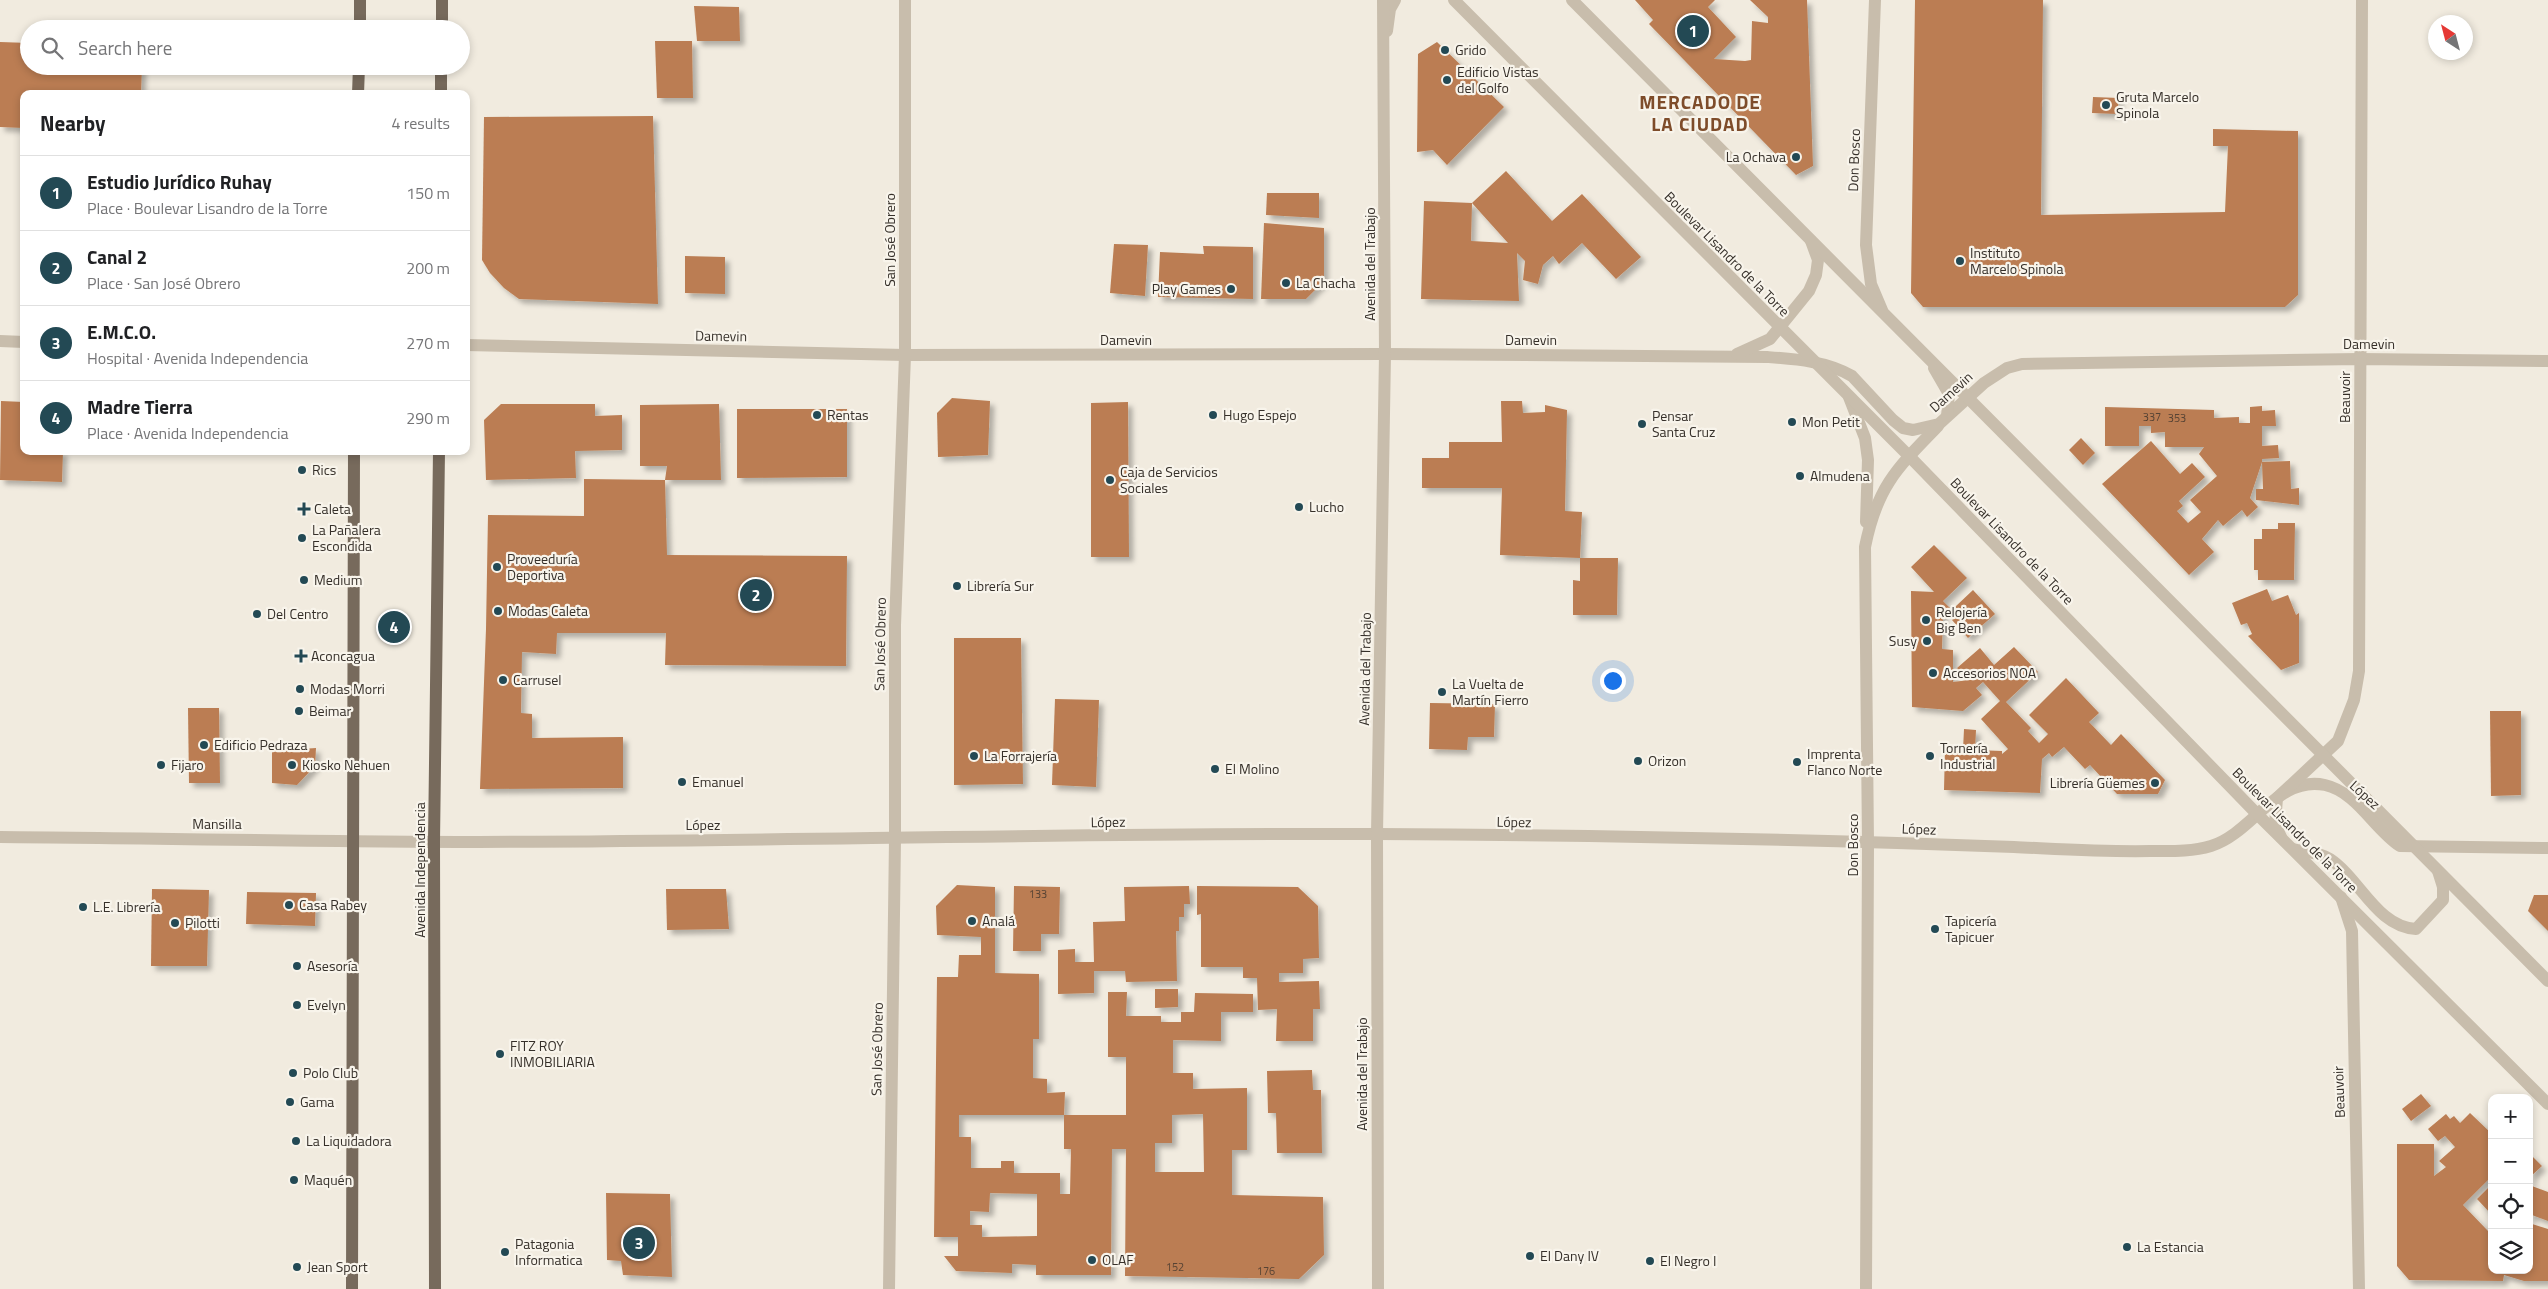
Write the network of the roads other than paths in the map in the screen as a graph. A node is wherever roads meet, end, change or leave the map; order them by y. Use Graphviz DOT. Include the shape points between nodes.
graph roads {
  1 [pos="360,0"];
  2 [pos="442,0"];
  3 [pos="906,0"];
  4 [pos="1383,0"];
  5 [pos="1395,0"];
  6 [pos="1454,0"];
  7 [pos="1572,0"];
  8 [pos="1875,0"];
  9 [pos="2362,0"];
  10 [pos="360,20"];
  11 [pos="442,20"];
  12 [pos="1384,49"];
  13 [pos="359,75"];
  14 [pos="442,75"];
  15 [pos="358,90"];
  16 [pos="441,90"];
  17 [pos="1811,241"];
  18 [pos="1886,317"];
  19 [pos="1780,328"];
  20 [pos="0,341"];
  21 [pos="20,342"];
  22 [pos="470,345"];
  23 [pos="1385,354"];
  24 [pos="904,355"];
  25 [pos="1732,356"];
  26 [pos="2360,359"];
  27 [pos="2548,361"];
  28 [pos="1931,362"];
  29 [pos="1816,364"];
  30 [pos="1849,397"];
  31 [pos="1966,397"];
  32 [pos="1943,420"];
  33 [pos="354,455"];
  34 [pos="439,455"];
  35 [pos="1909,456"];
  36 [pos="1865,547"];
  37 [pos="2324,755"];
  38 [pos="2282,792"];
  39 [pos="2258,816"];
  40 [pos="1377,834"];
  41 [pos="0,837"];
  42 [pos="2281,837"];
  43 [pos="895,838"];
  44 [pos="354,840"];
  45 [pos="434,842"];
  46 [pos="1868,843"];
  47 [pos="2414,847"];
  48 [pos="2548,848"];
  49 [pos="2293,849"];
  50 [pos="2438,871"];
  51 [pos="2341,897"];
  52 [pos="2548,981"];
  53 [pos="2548,1104"];
  54 [pos="352,1289"];
  55 [pos="435,1289"];
  56 [pos="889,1289"];
  57 [pos="1378,1289"];
  58 [pos="1866,1289"];
  59 [pos="2359,1289"];
  1 -- 10 [label="main road"];
  2 -- 11 [label="main road"];
  3 -- 24 [label="street, San José Obrero"];
  4 -- 12 [label="street"];
  5 -- 12 [label="street" via="1390,9"];
  6 -- 19 [label="street, Boulevar Lisandro de la Torre"];
  7 -- 17 [label="street"];
  8 -- 18 [label="street, Don Bosco" via="1866,245 1871,284"];
  9 -- 26 [label="street, Beauvoir"];
  12 -- 23 [label="street, Avenida del Trabajo"];
  13 -- 15 [label="main road"];
  14 -- 16 [label="main road"];
  17 -- 18 [label="street"];
  17 -- 19 [label="street" via="1818,260 1816,275 1809,291"];
  18 -- 28 [label="street"];
  19 -- 25 [label="street" via="1770,339"];
  19 -- 29 [label="street, Boulevar Lisandro de la Torre"];
  20 -- 21 [label="street"];
  22 -- 24 [label="street, Damevin"];
  23 -- 24 [label="street, Damevin"];
  23 -- 25 [label="street, Damevin"];
  23 -- 40 [label="street, Avenida del Trabajo"];
  24 -- 43 [label="street, San José Obrero" via="895,625"];
  25 -- 29 [label="street, Damevin" via="1784,358"];
  26 -- 27 [label="street, Damevin"];
  26 -- 31 [label="street, Damevin" via="2022,364 1995,375"];
  26 -- 37 [label="street, Beauvoir" via="2359,671 2345,727 2338,741"];
  28 -- 31 [label="street"];
  28 -- 32 [label="street" via="1949,394"];
  29 -- 30 [label="street, Boulevar Lisandro de la Torre"];
  29 -- 32 [label="street, Damevin" via="1852,376 1903,428 1914,430"];
  30 -- 35 [label="street, Boulevar Lisandro de la Torre"];
  30 -- 36 [label="street" via="1866,438"];
  31 -- 32 [label="street, Damevin"];
  31 -- 37 [label="street"];
  32 -- 35 [label="street, Don Bosco"];
  33 -- 44 [label="main road"];
  34 -- 45 [label="main road, Avenida Independencia"];
  35 -- 36 [label="street, Don Bosco" via="1883,489 1870,522"];
  35 -- 39 [label="street, Boulevar Lisandro de la Torre"];
  36 -- 46 [label="street, Don Bosco"];
  37 -- 38 [label="street, Beauvoir"];
  37 -- 47 [label="street"];
  38 -- 39 [label="street, López"];
  38 -- 42 [label="street" via="2277,798 2275,815"];
  38 -- 47 [label="street, López" via="2298,786 2332,786 2349,797 2388,839 2400,846"];
  39 -- 42 [label="street, Boulevar Lisandro de la Torre"];
  39 -- 46 [label="street, López" via="2214,846 2188,851"];
  40 -- 43 [label="street, López"];
  40 -- 46 [label="street, López"];
  40 -- 57 [label="street, Avenida del Trabajo"];
  41 -- 44 [label="street, Mansilla"];
  42 -- 49 [label="street, Boulevar Lisandro de la Torre"];
  43 -- 45 [label="street, López"];
  43 -- 56 [label="street, San José Obrero"];
  44 -- 45 [label="street, Mansilla"];
  44 -- 54 [label="main road"];
  45 -- 55 [label="main road, Avenida Independencia"];
  46 -- 58 [label="street, Don Bosco"];
  47 -- 48 [label="street, López"];
  47 -- 50 [label="street"];
  49 -- 50 [label="street" via="2321,854 2332,860 2381,912 2407,929 2416,930 2443,900"];
  49 -- 51 [label="street, Boulevar Lisandro de la Torre"];
  50 -- 52 [label="street"];
  51 -- 53 [label="street, Boulevar Lisandro de la Torre"];
  51 -- 59 [label="street, Beauvoir" via="2352,931"];
}
